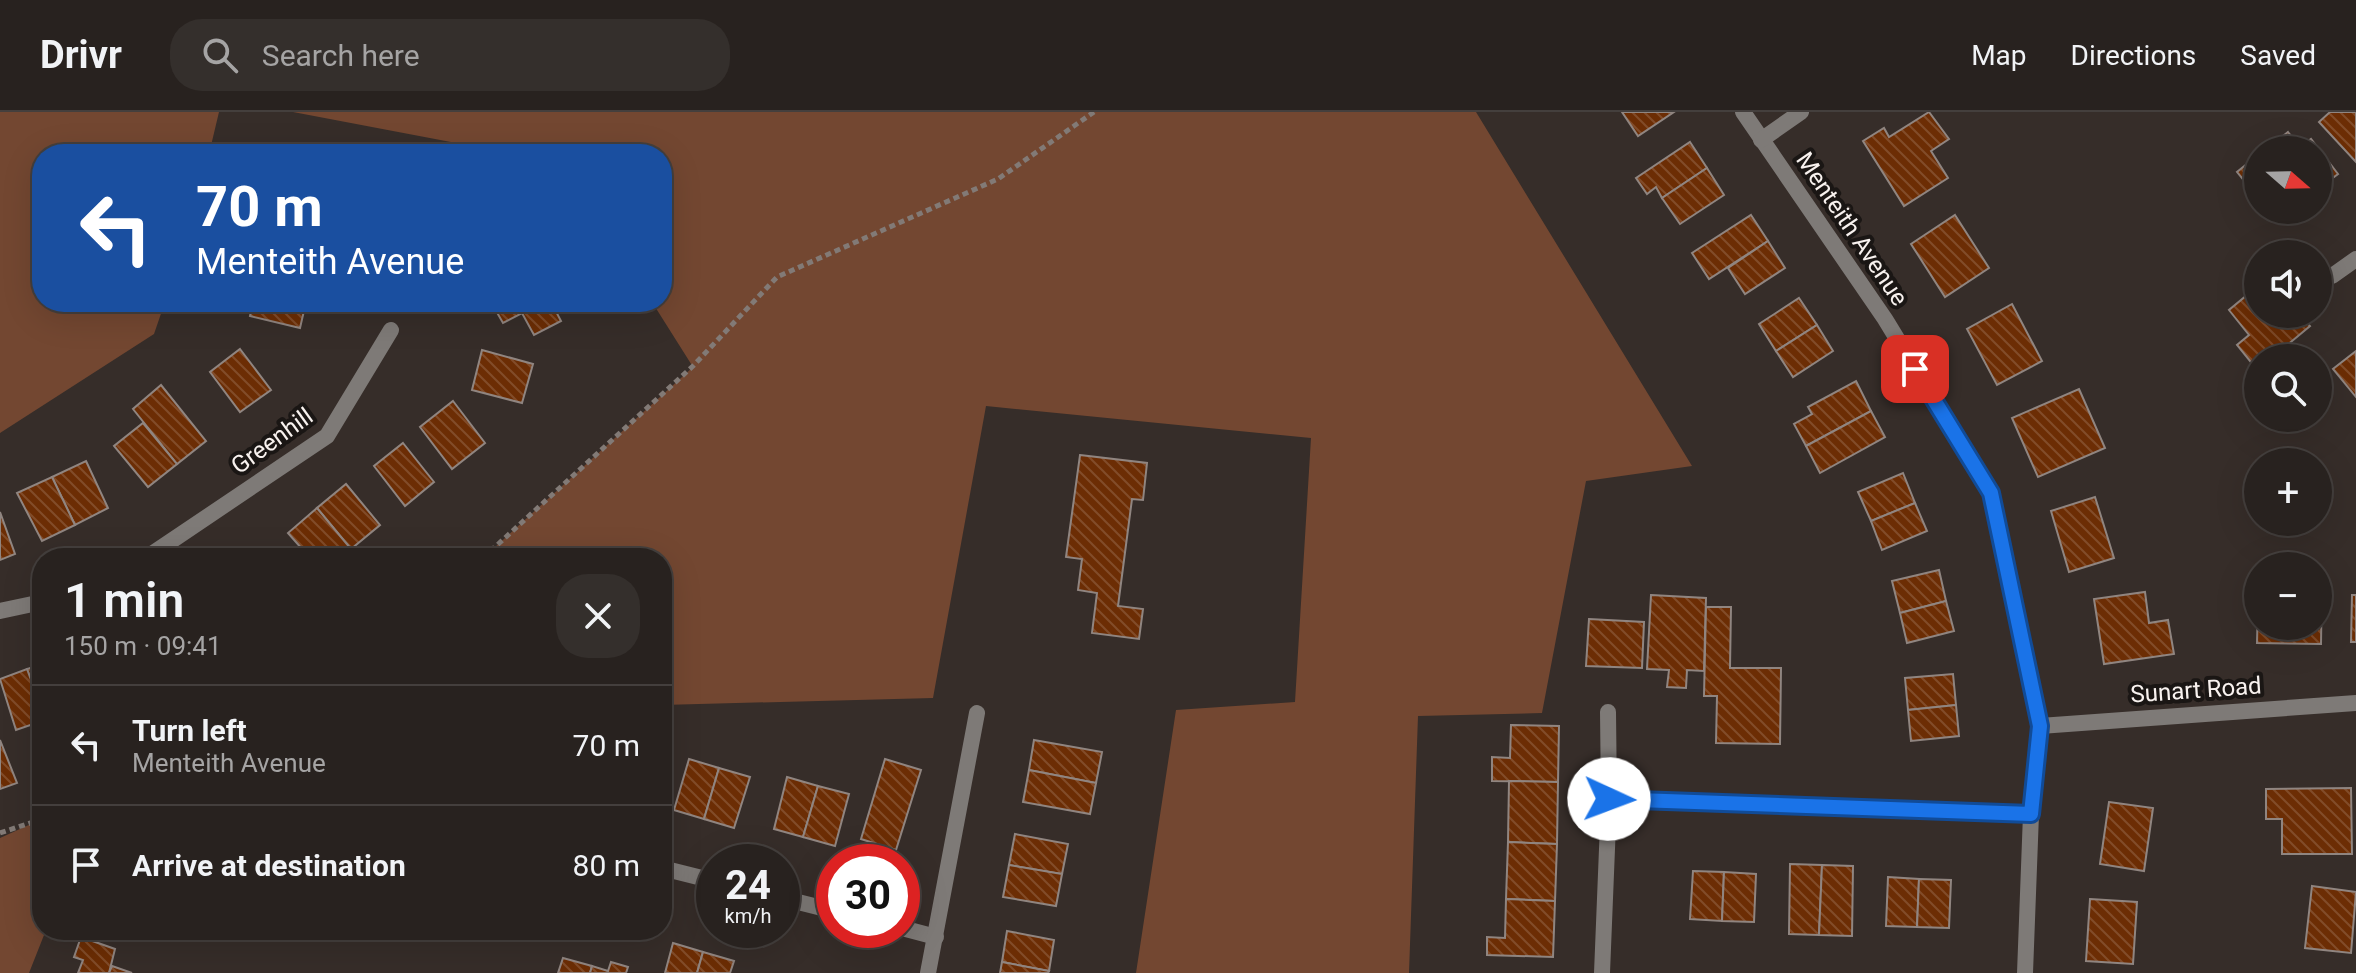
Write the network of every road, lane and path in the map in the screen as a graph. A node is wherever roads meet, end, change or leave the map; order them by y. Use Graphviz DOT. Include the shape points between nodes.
graph roads {
  1 [pos="1094,112"];
  2 [pos="1743,112"];
  3 [pos="1801,112"];
  4 [pos="1761,140"];
  5 [pos="2356,259"];
  6 [pos="2332,276"];
  7 [pos="391,330"];
  8 [pos="161,548"];
  9 [pos="494,548"];
  10 [pos="32,604"];
  11 [pos="0,611"];
  12 [pos="2356,703"];
  13 [pos="1608,712"];
  14 [pos="977,713"];
  15 [pos="2040,726"];
  16 [pos="1609,799"];
  17 [pos="2031,814"];
  18 [pos="32,822"];
  19 [pos="0,833"];
  20 [pos="672,870"];
  21 [pos="696,876"];
  22 [pos="920,933"];
  23 [pos="936,937"];
  24 [pos="928,973"];
  25 [pos="1602,973"];
  26 [pos="2025,973"];
  1 -- 9 [label="path" via="998,179 777,277 693,366"];
  2 -- 4 [label="street, Menteith Avenue"];
  3 -- 4 [label="street"];
  4 -- 15 [label="street, Menteith Avenue" via="1885,319 1991,493"];
  5 -- 6 [label="street"];
  7 -- 8 [label="street, Greenhill" via="327,436"];
  10 -- 11 [label="street"];
  12 -- 15 [label="street, Sunart Road"];
  13 -- 16 [label="street"];
  14 -- 23 [label="street"];
  15 -- 17 [label="street, Menteith Avenue"];
  16 -- 17 [label="street"];
  16 -- 25 [label="street"];
  17 -- 26 [label="street, Menteith Avenue"];
  18 -- 19 [label="path"];
  20 -- 21 [label="street"];
  22 -- 23 [label="street"];
  23 -- 24 [label="street"];
}
